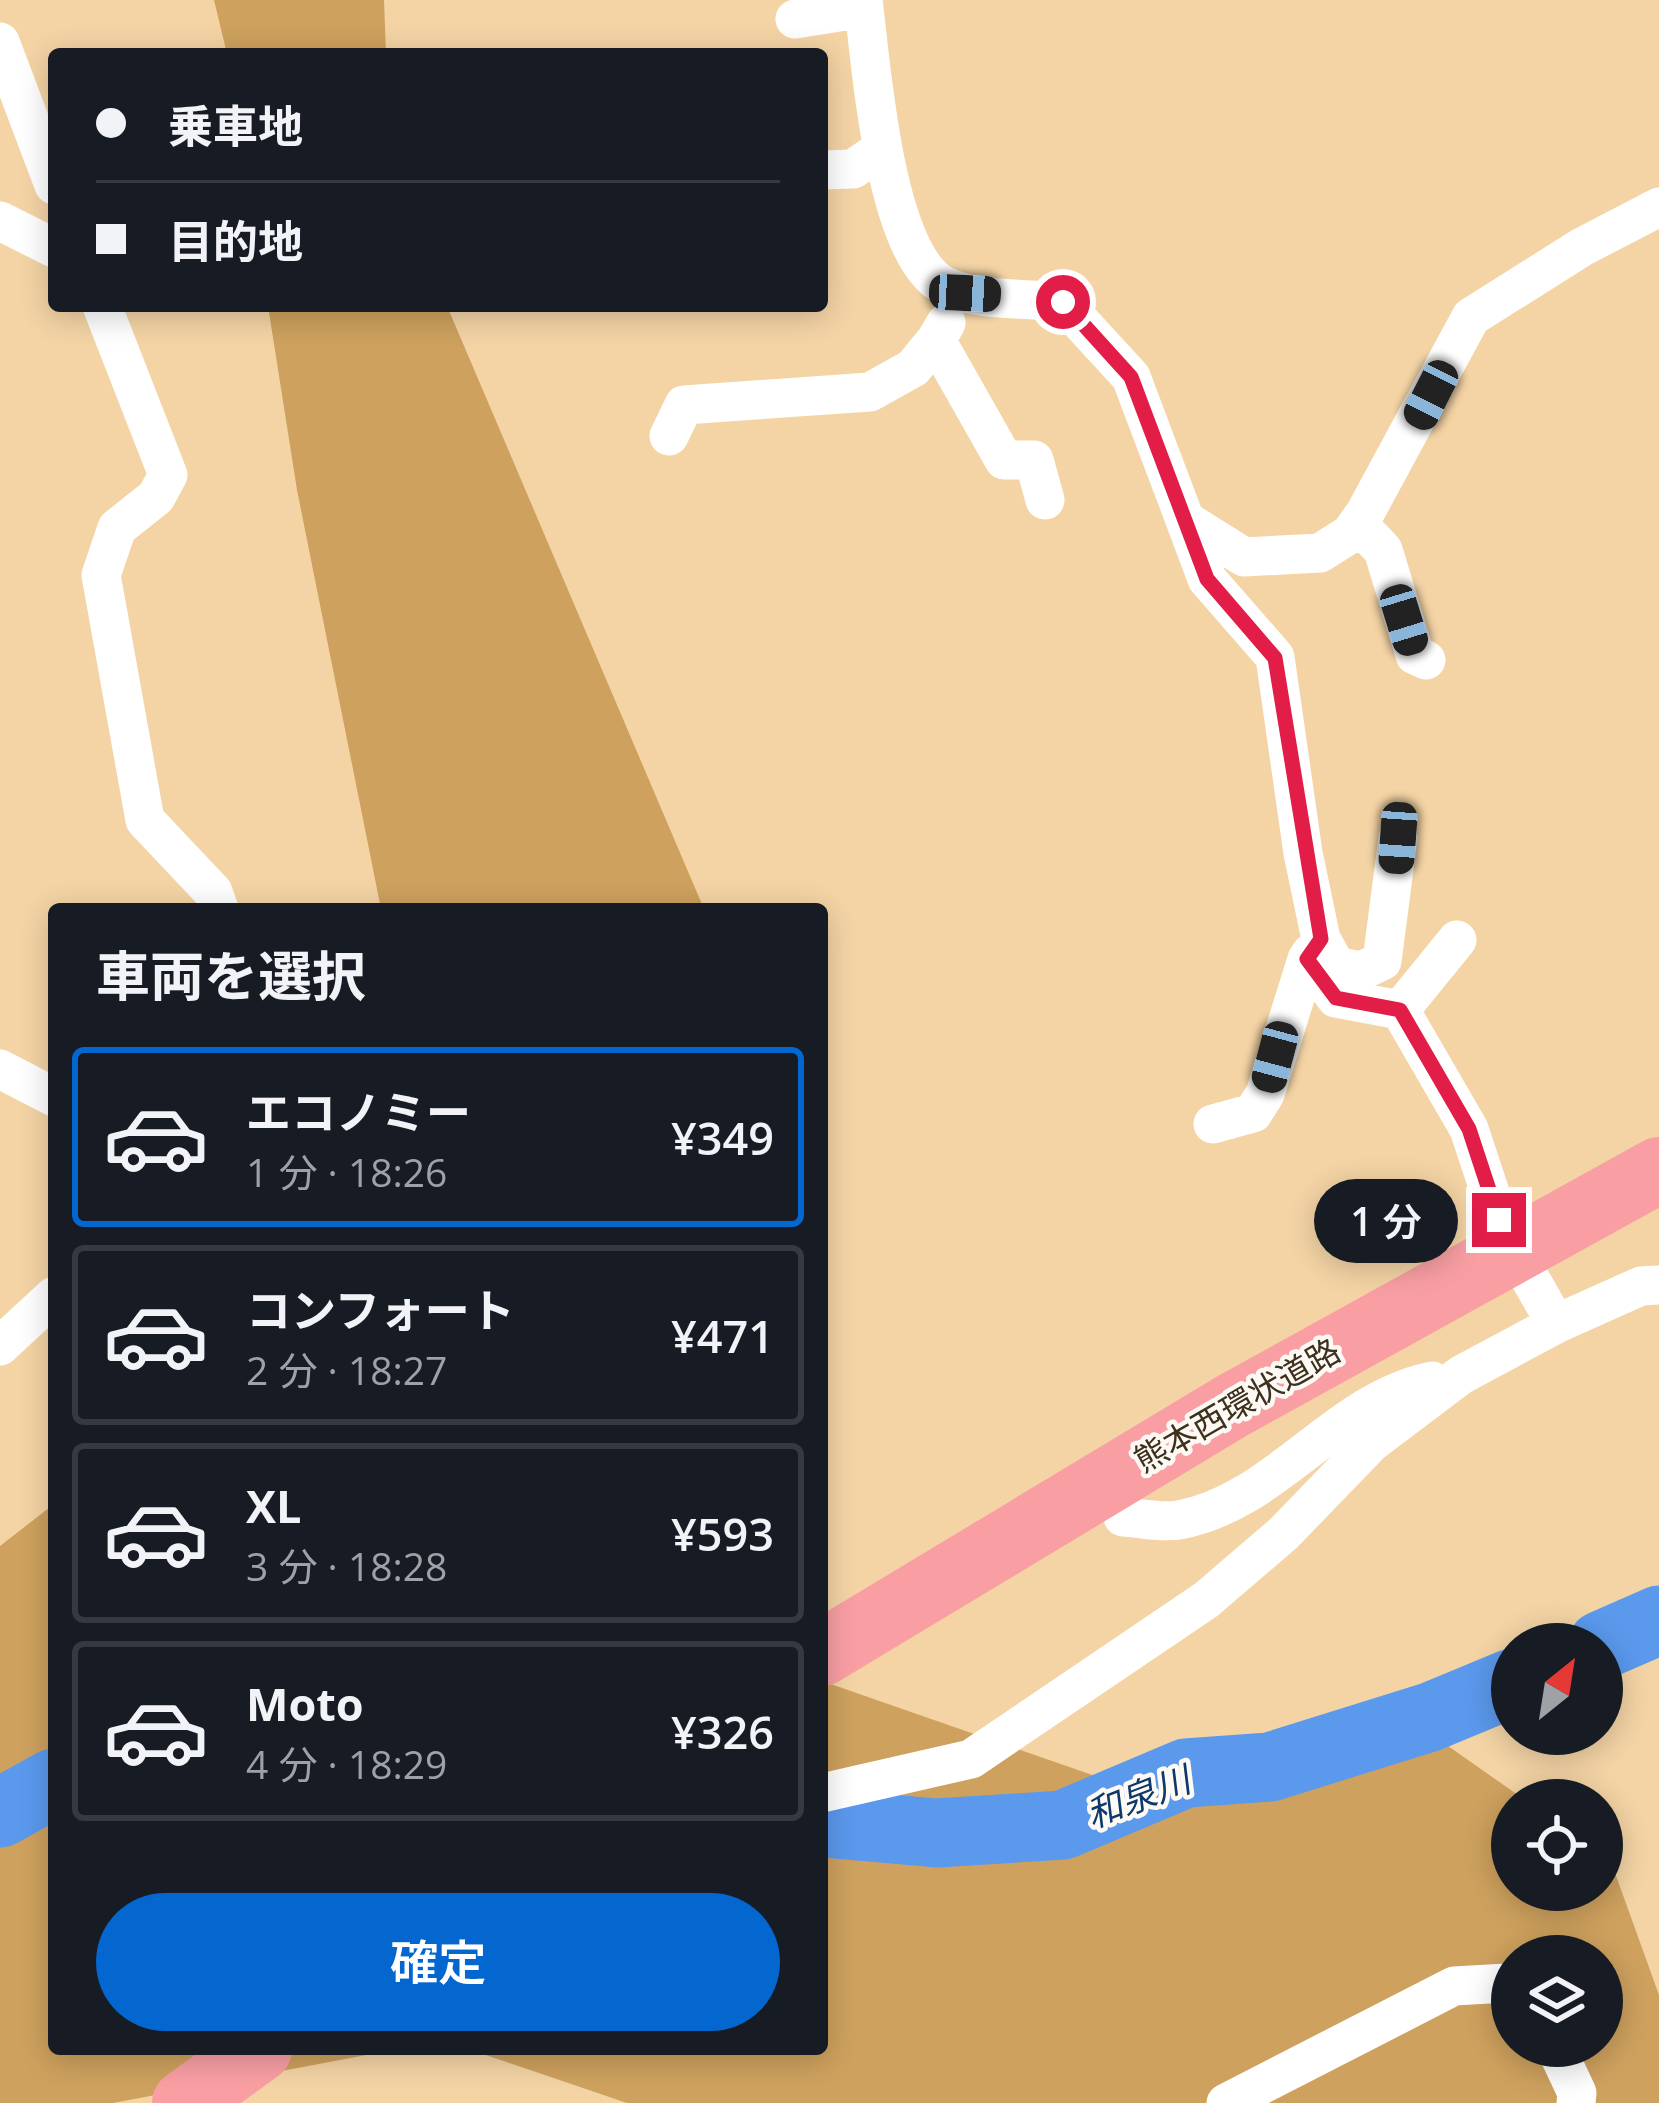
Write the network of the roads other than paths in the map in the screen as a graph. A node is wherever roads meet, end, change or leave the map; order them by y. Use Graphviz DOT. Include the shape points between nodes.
graph roads {
  1 [pos="863,4"];
  2 [pos="795,19"];
  3 [pos="0,42"];
  4 [pos="881,150"];
  5 [pos="48,168"];
  6 [pos="828,170"];
  7 [pos="1659,207"];
  8 [pos="0,220"];
  9 [pos="48,245"];
  10 [pos="965,293"];
  11 [pos="104,312"];
  12 [pos="936,340"];
  13 [pos="670,436"];
  14 [pos="1045,500"];
  15 [pos="1185,520"];
  16 [pos="1358,524"];
  17 [pos="1426,660"];
  18 [pos="1398,838"];
  19 [pos="217,903"];
  20 [pos="1456,940"];
  21 [pos="1314,949"];
  22 [pos="1400,1010"];
  23 [pos="0,1069"];
  24 [pos="48,1094"];
  25 [pos="1213,1124"];
  26 [pos="1659,1170"];
  27 [pos="1499,1220"];
  28 [pos="1527,1273"];
  29 [pos="1659,1285"];
  30 [pos="48,1301"];
  31 [pos="1556,1324"];
  32 [pos="0,1346"];
  33 [pos="1461,1375"];
  34 [pos="1123,1517"];
  35 [pos="828,1649"];
  36 [pos="828,1792"];
  37 [pos="1491,1984"];
  38 [pos="251,2055"];
  39 [pos="1565,2067"];
  40 [pos="185,2103"];
  41 [pos="1226,2103"];
  42 [pos="1576,2103"];
  1 -- 2 [label="street"];
  1 -- 4 [label="street"];
  3 -- 5 [label="street"];
  4 -- 6 [label="street" via="853,169"];
  4 -- 10 [label="street" via="914,256 939,283"];
  7 -- 16 [label="street" via="1471,317"];
  8 -- 9 [label="street"];
  10 -- 12 [label="street"];
  10 -- 15 [label="street" via="1063,302 1131,377"];
  11 -- 19 [label="street" via="168,475 156,497 117,528 100,575 140,799 145,820"];
  12 -- 13 [label="street" via="913,368 870,392 684,405"];
  12 -- 14 [label="street" via="1004,460 1034,460"];
  15 -- 16 [label="street" via="1244,557 1320,553"];
  15 -- 21 [label="street" via="1207,579 1275,658"];
  16 -- 17 [label="street" via="1383,550 1415,655"];
  18 -- 21 [label="street" via="1382,961 1361,971 1336,966"];
  20 -- 22 [label="street"];
  21 -- 22 [label="street" via="1336,998"];
  21 -- 25 [label="street" via="1265,1094 1253,1113"];
  22 -- 27 [label="street" via="1469,1129"];
  23 -- 24 [label="street"];
  26 -- 35 [label="highway, 熊本西環状道路" via="1232,1406"];
  28 -- 31 [label="street"];
  29 -- 31 [label="street"];
  30 -- 32 [label="street"];
  31 -- 33 [label="street"];
  33 -- 34 [label="street" via="1364,1408 1220,1509 1174,1521"];
  33 -- 36 [label="street" via="1371,1443 1206,1600 971,1759"];
  37 -- 41 [label="street" via="1454,1986"];
  38 -- 40 [label="highway"];
  39 -- 42 [label="street"];
}
